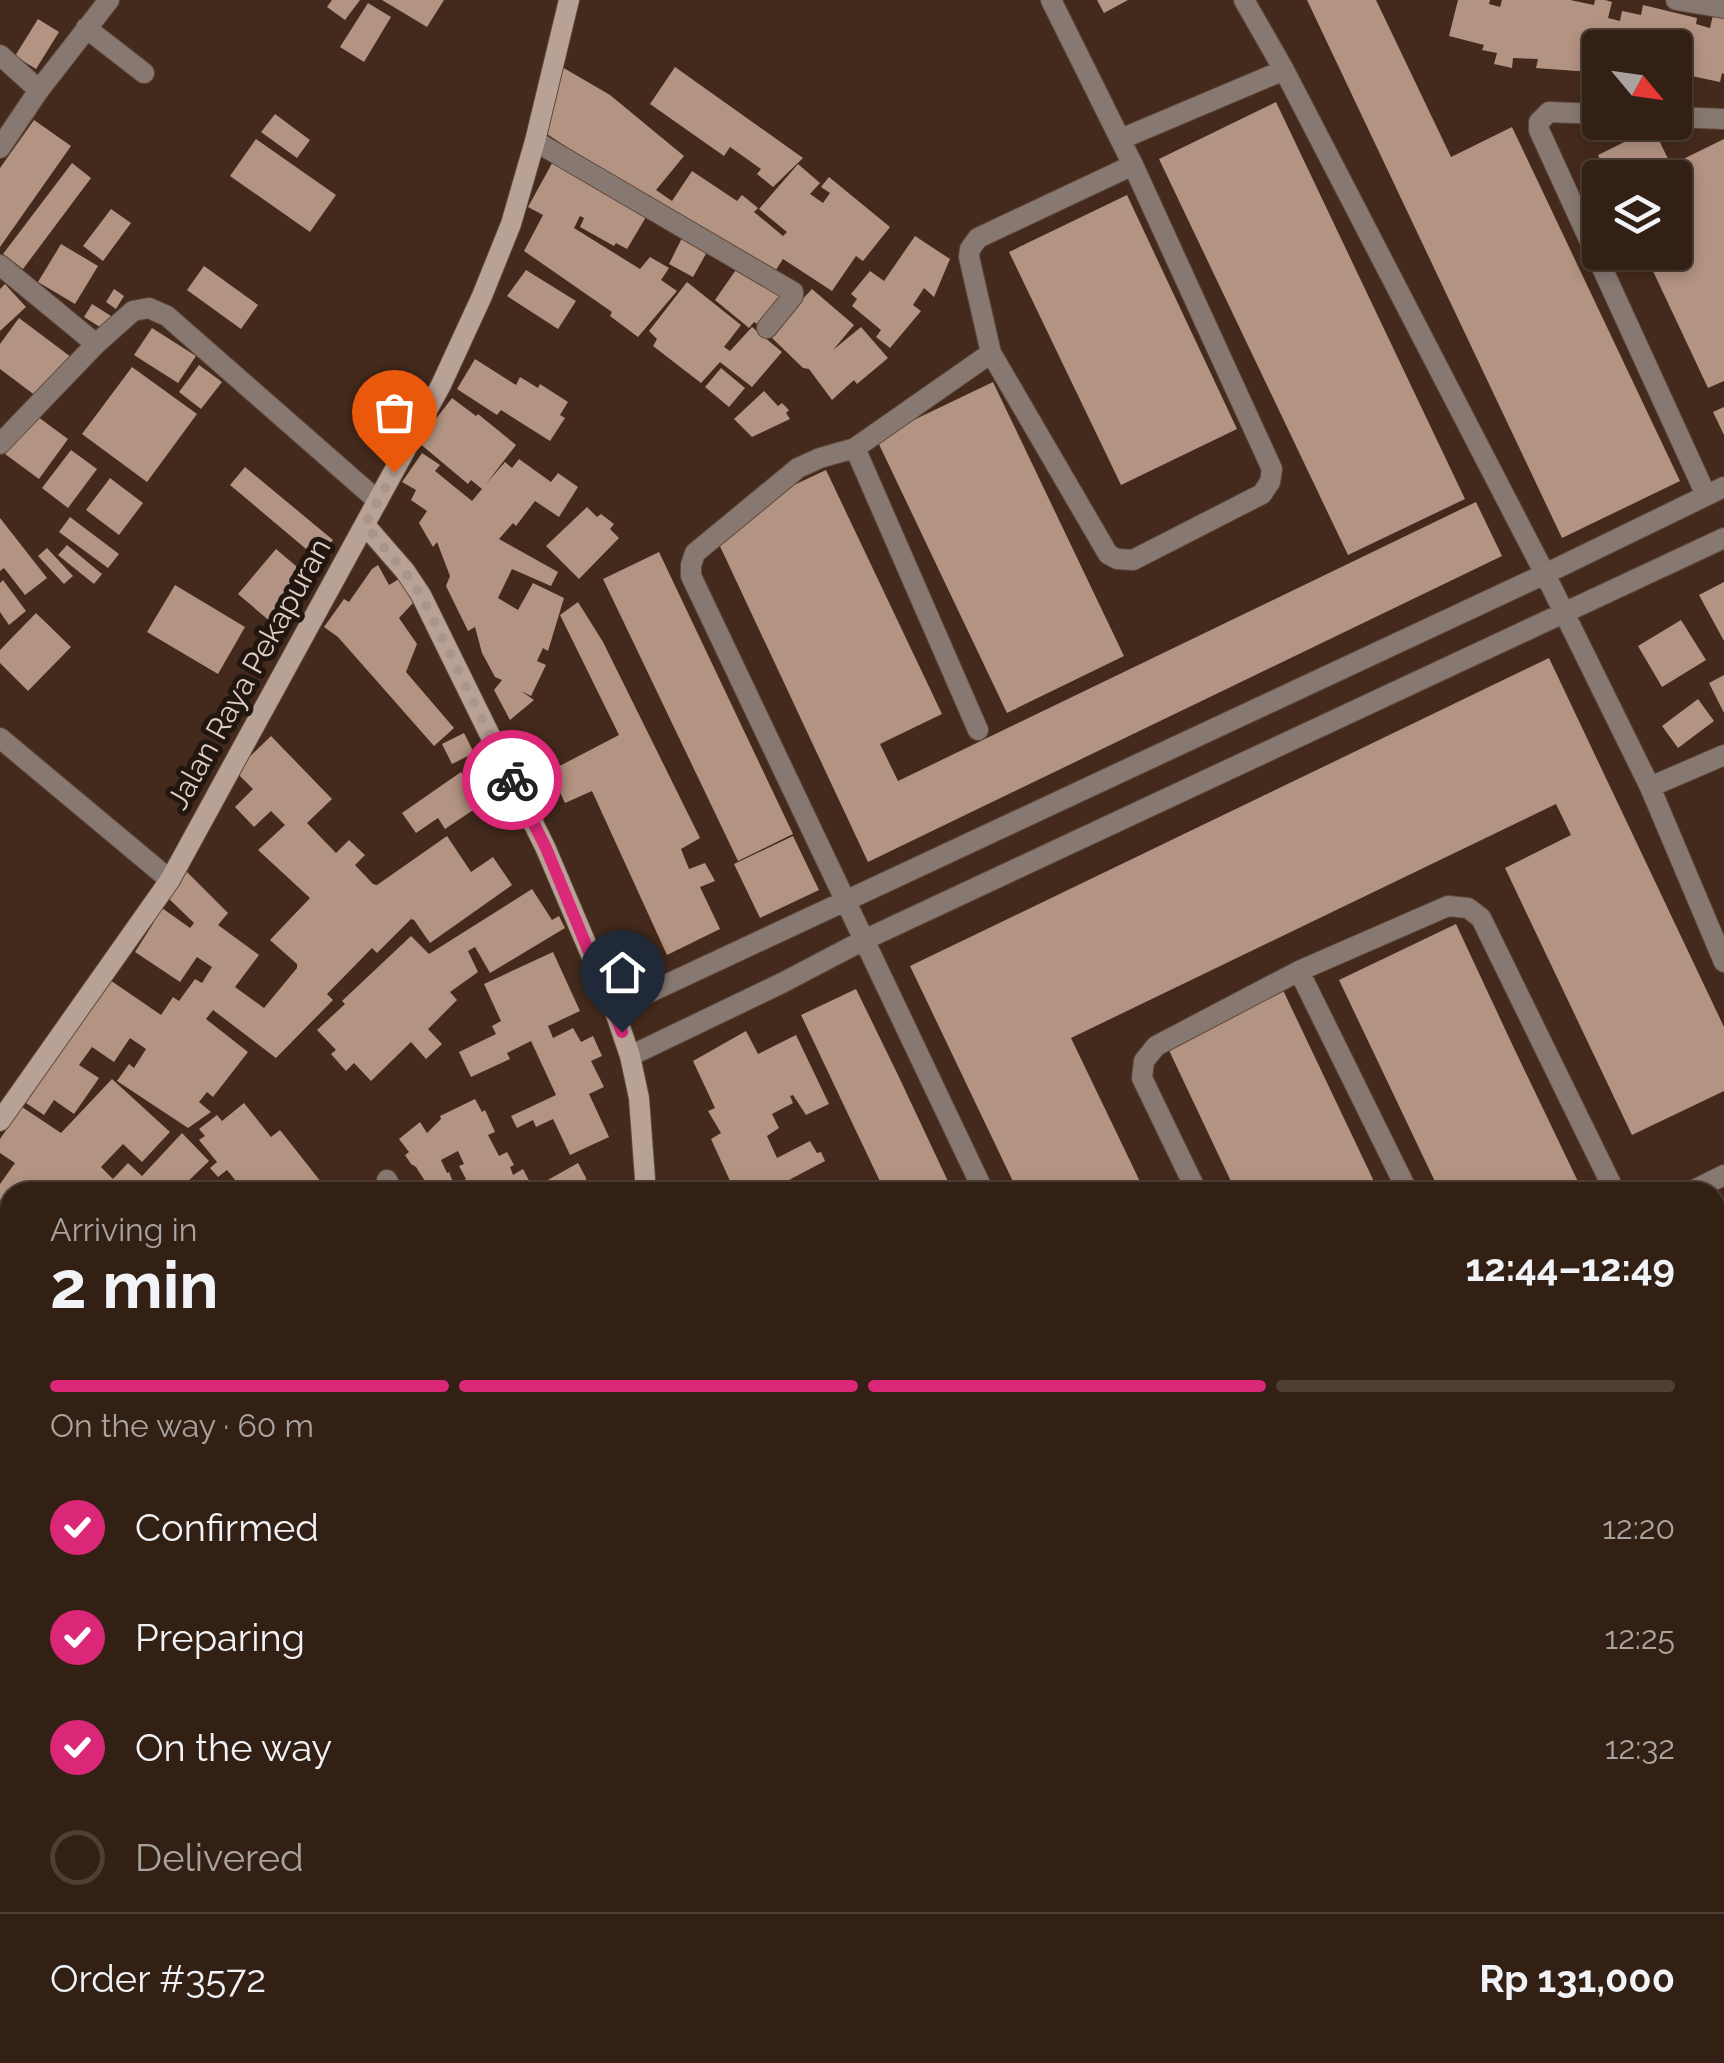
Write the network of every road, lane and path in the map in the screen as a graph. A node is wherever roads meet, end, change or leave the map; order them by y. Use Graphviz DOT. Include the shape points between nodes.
graph roads {
  1 [pos="110,0"];
  2 [pos="569,0"];
  3 [pos="1050,0"];
  4 [pos="1244,0"];
  5 [pos="1676,0"];
  6 [pos="1724,8"];
  7 [pos="86,28"];
  8 [pos="0,55"];
  9 [pos="1284,70"];
  10 [pos="144,73"];
  11 [pos="38,90"];
  12 [pos="1582,113"];
  13 [pos="1692,118"];
  14 [pos="1724,119"];
  15 [pos="1121,139"];
  16 [pos="534,140"];
  17 [pos="0,148"];
  18 [pos="1134,165"];
  19 [pos="0,265"];
  20 [pos="767,328"];
  21 [pos="96,344"];
  22 [pos="990,353"];
  23 [pos="0,444"];
  24 [pos="855,448"];
  25 [pos="1715,491"];
  26 [pos="378,501"];
  27 [pos="365,525"];
  28 [pos="1724,538"];
  29 [pos="1544,574"];
  30 [pos="1562,613"];
  31 [pos="978,730"];
  32 [pos="0,738"];
  33 [pos="1724,755"];
  34 [pos="1650,787"];
  35 [pos="170,880"];
  36 [pos="846,900"];
  37 [pos="864,940"];
  38 [pos="1724,962"];
  39 [pos="1299,970"];
  40 [pos="614,1010"];
  41 [pos="630,1056"];
  42 [pos="0,1121"];
  43 [pos="645,1182"];
  44 [pos="979,1182"];
  45 [pos="1191,1182"];
  46 [pos="1403,1182"];
  47 [pos="1610,1182"];
  1 -- 7 [label="street"];
  2 -- 16 [label="main road, Jalan Raya Pekapuran"];
  3 -- 15 [label="street"];
  4 -- 9 [label="street"];
  5 -- 6 [label="street"];
  7 -- 10 [label="street"];
  7 -- 11 [label="street"];
  8 -- 11 [label="street"];
  9 -- 15 [label="street"];
  9 -- 29 [label="street"];
  11 -- 17 [label="street"];
  12 -- 25 [label="street" via="1549,112 1539,130"];
  13 -- 14 [label="street"];
  15 -- 18 [label="street"];
  16 -- 20 [label="street" via="793,292"];
  16 -- 26 [label="main road, Jalan Raya Pekapuran" via="482,296"];
  18 -- 22 [label="street" via="973,243 969,256"];
  18 -- 22 [label="street" via="1272,469 1262,494 1133,560 1116,559"];
  19 -- 21 [label="street"];
  21 -- 23 [label="street"];
  21 -- 26 [label="street" via="132,311 149,308 167,316"];
  22 -- 24 [label="street"];
  24 -- 31 [label="street"];
  24 -- 36 [label="street" via="798,468 695,552 690,564"];
  25 -- 29 [label="street"];
  26 -- 27 [label="main road, Jalan Raya Pekapuran"];
  27 -- 35 [label="main road, Jalan Raya Pekapuran"];
  27 -- 40 [label="main road" via="421,595 546,848"];
  28 -- 30 [label="street"];
  29 -- 30 [label="street"];
  29 -- 36 [label="street"];
  30 -- 34 [label="street"];
  30 -- 37 [label="street"];
  32 -- 35 [label="street"];
  33 -- 34 [label="street"];
  34 -- 38 [label="street"];
  35 -- 42 [label="main road, Jalan Raya Pekapuran"];
  36 -- 37 [label="street"];
  36 -- 40 [label="street"];
  37 -- 41 [label="street"];
  37 -- 44 [label="street"];
  39 -- 45 [label="street" via="1156,1046 1144,1061 1142,1078"];
  39 -- 46 [label="street"];
  39 -- 47 [label="street" via="1448,906 1468,908 1482,918"];
  40 -- 41 [label="main road"];
  41 -- 43 [label="main road"];
}
